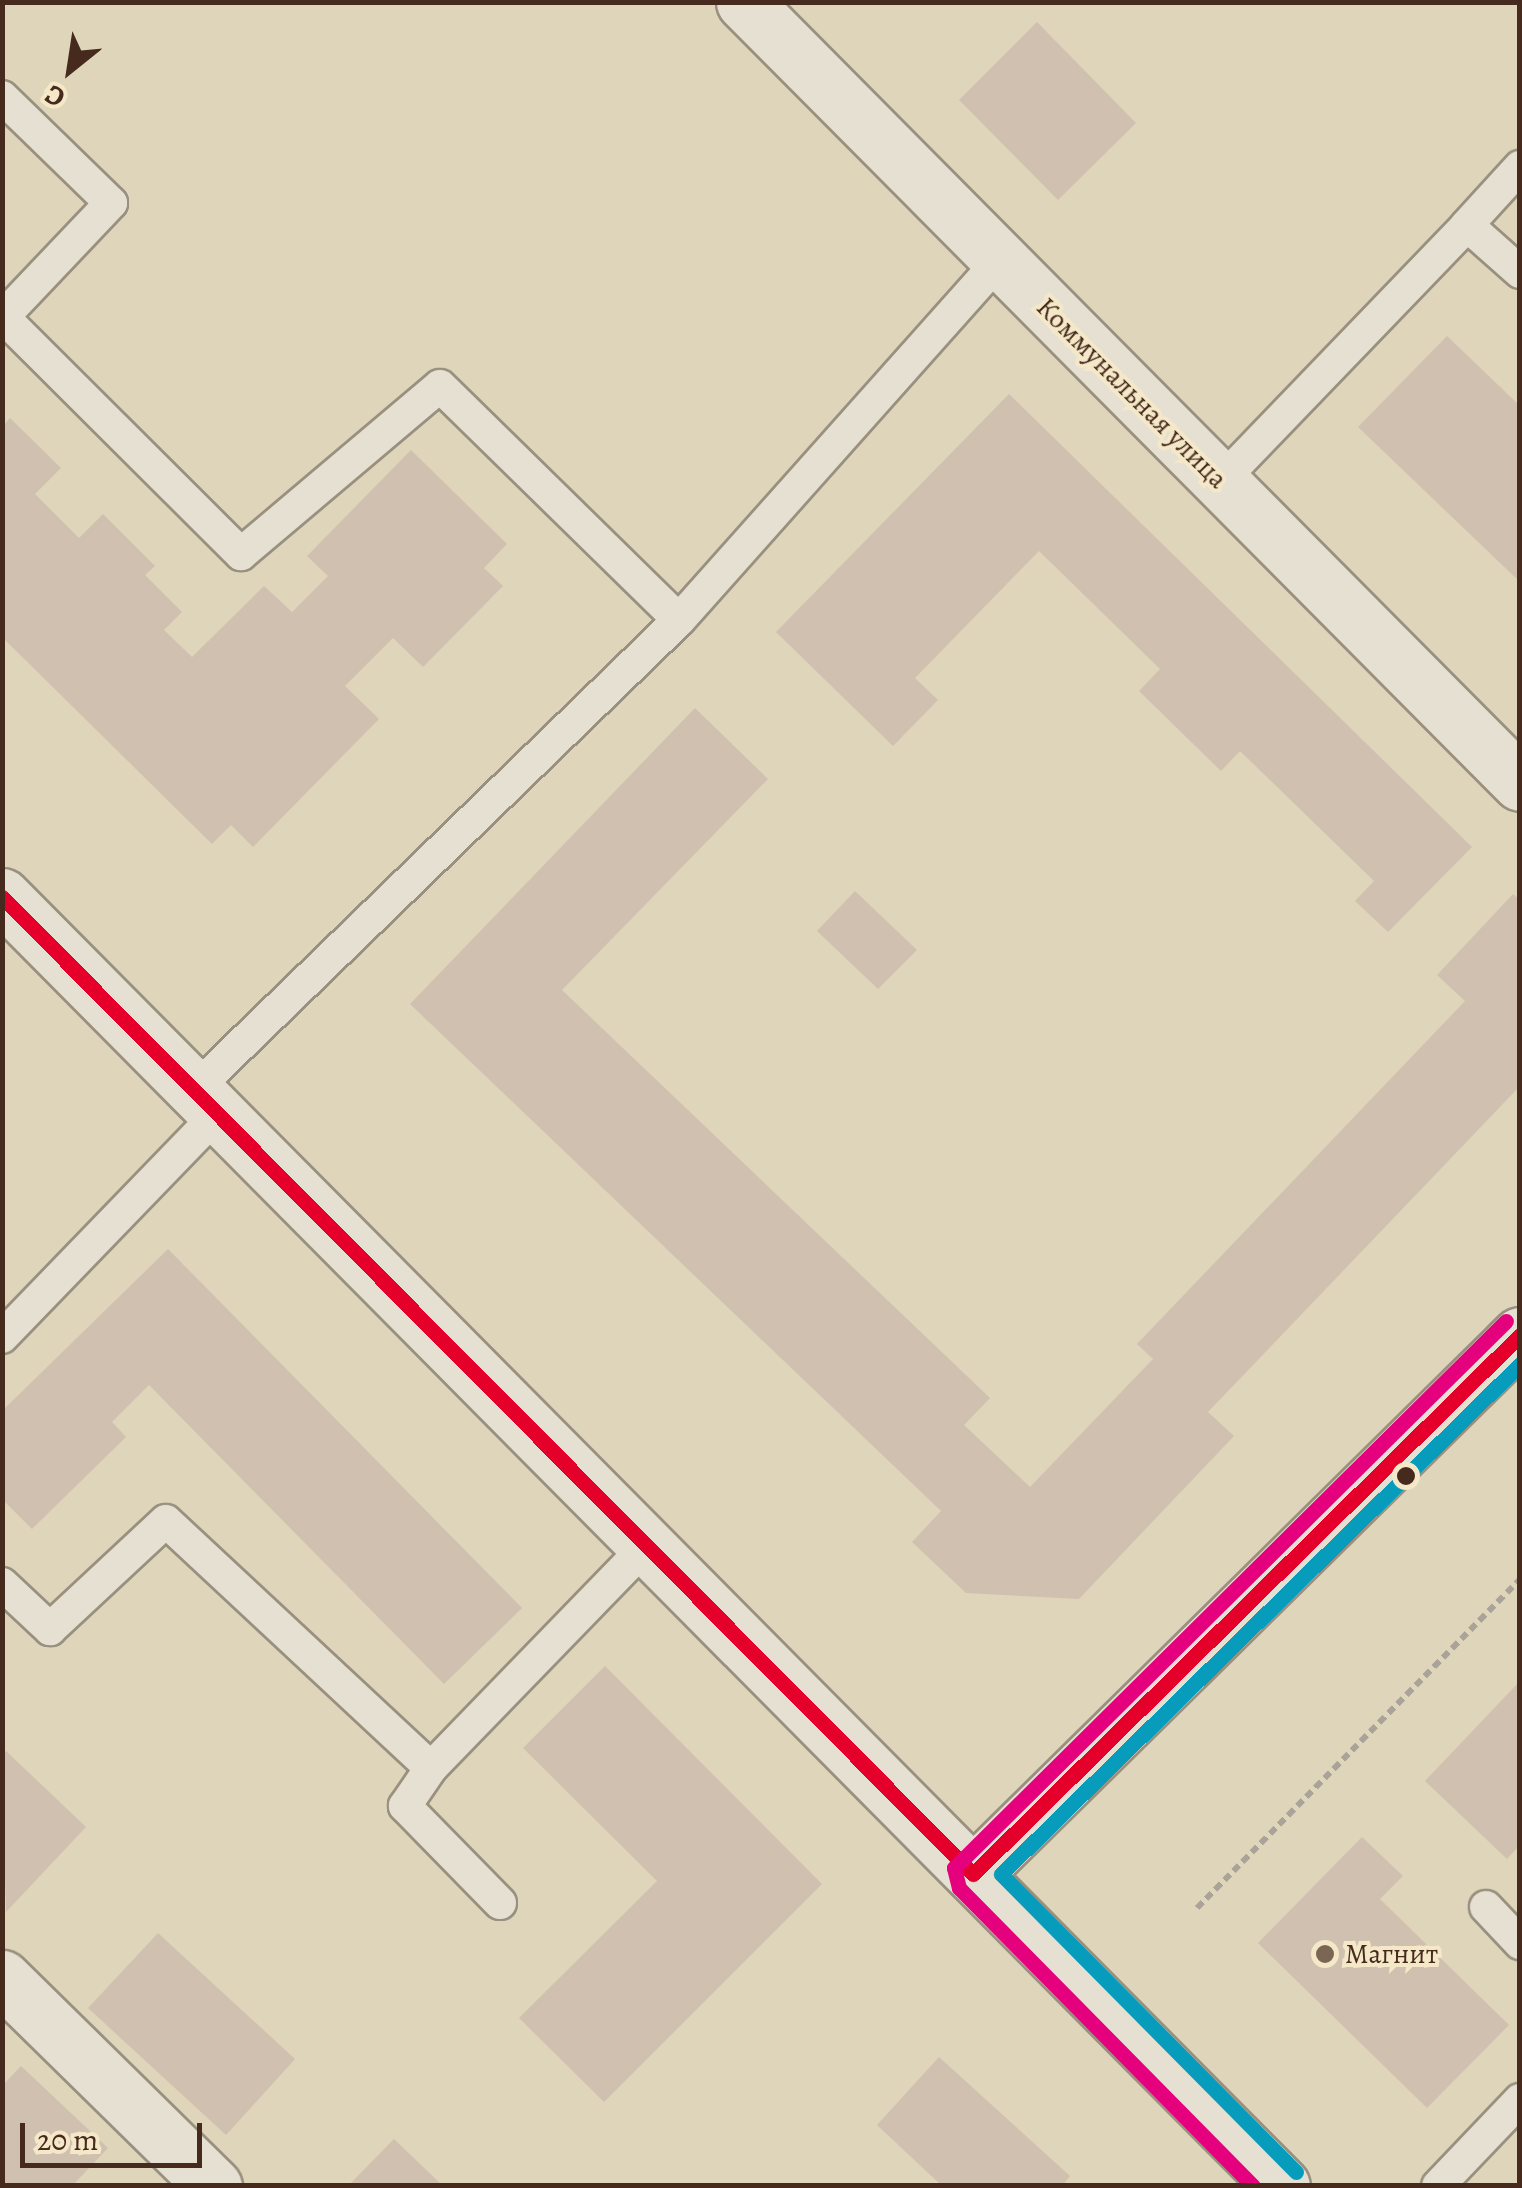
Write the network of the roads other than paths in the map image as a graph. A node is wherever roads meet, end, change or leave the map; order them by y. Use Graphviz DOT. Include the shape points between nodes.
graph roads {
  1 [pos="744,2"];
  2 [pos="2,97"];
  3 [pos="1520,167"];
  4 [pos="1468,225"];
  5 [pos="1000,260"];
  6 [pos="1520,272"];
  7 [pos="1220,482"];
  8 [pos="679,620"];
  9 [pos="1520,783"];
  10 [pos="2,896"];
  11 [pos="206,1101"];
  12 [pos="1520,1335"];
  13 [pos="2,1337"];
  14 [pos="646,1545"];
  15 [pos="2,1584"];
  16 [pos="431,1768"];
  17 [pos="973,1874"];
  18 [pos="500,1903"];
  19 [pos="1486,1907"];
  20 [pos="1520,1943"];
  21 [pos="2,1978"];
  22 [pos="1520,2100"];
  23 [pos="214,2186"];
  24 [pos="1282,2186"];
  25 [pos="1438,2186"];
  1 -- 5 [label="street, Коммунальная улица"];
  2 -- 8 [label="lane" via="111,204 3,317 241,554 440,386"];
  3 -- 4 [label="lane"];
  4 -- 6 [label="lane"];
  4 -- 7 [label="lane"];
  5 -- 7 [label="street, Коммунальная улица"];
  5 -- 8 [label="lane"];
  7 -- 9 [label="street, Коммунальная улица"];
  8 -- 11 [label="lane"];
  10 -- 11 [label="street"];
  11 -- 13 [label="lane"];
  11 -- 14 [label="street"];
  12 -- 17 [label="street"];
  14 -- 16 [label="lane"];
  14 -- 17 [label="street"];
  15 -- 16 [label="lane" via="50,1630 166,1522"];
  16 -- 18 [label="lane" via="405,1806"];
  17 -- 24 [label="street"];
  19 -- 20 [label="lane"];
  21 -- 23 [label="street"];
  22 -- 25 [label="lane"];
}
